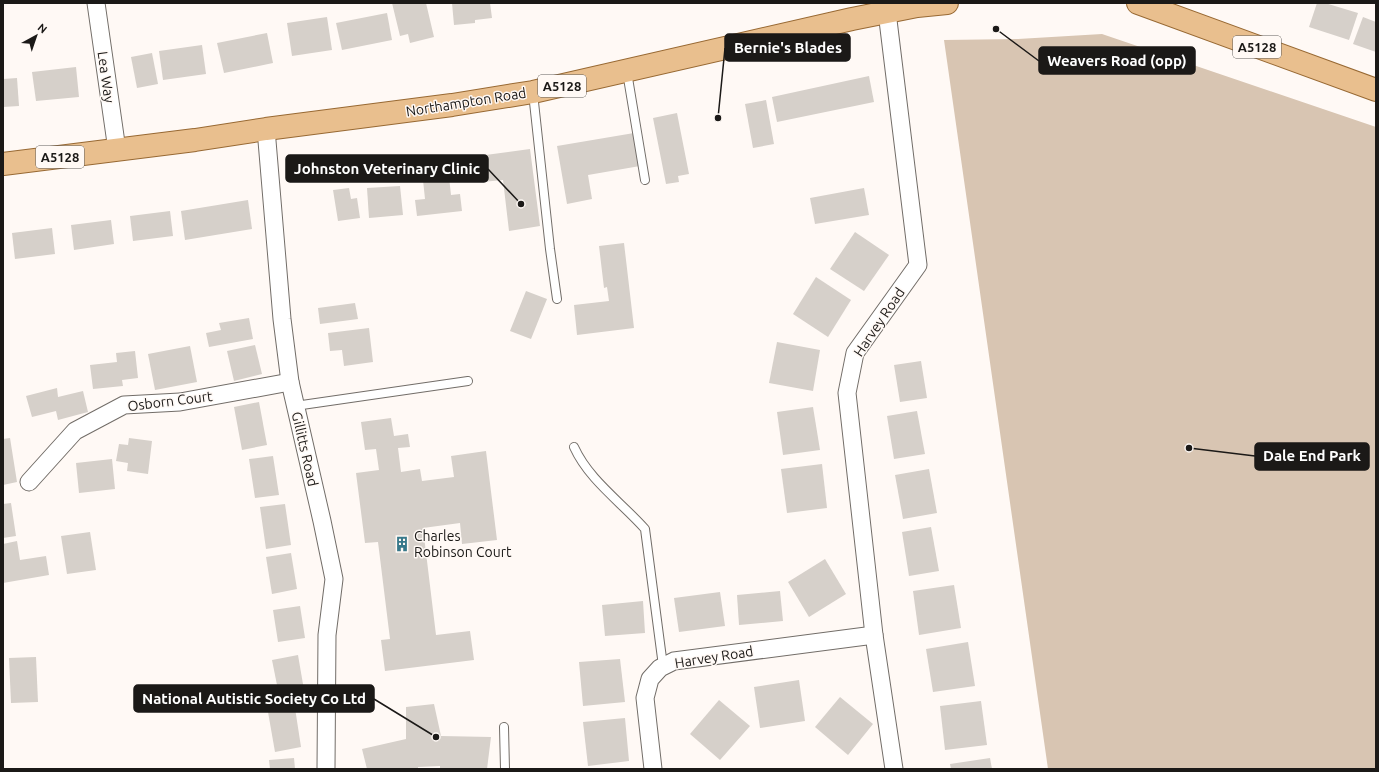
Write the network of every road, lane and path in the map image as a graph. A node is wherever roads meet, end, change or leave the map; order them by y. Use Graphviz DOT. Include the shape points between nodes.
graph roads {
  1 [pos="96,3"];
  2 [pos="947,3"];
  3 [pos="1138,3"];
  4 [pos="917,5"];
  5 [pos="887,12"];
  6 [pos="627,71"];
  7 [pos="1376,90"];
  8 [pos="533,92"];
  9 [pos="266,129"];
  10 [pos="117,150"];
  11 [pos="3,164"];
  12 [pos="645,180"];
  13 [pos="557,300"];
  14 [pos="468,381"];
  15 [pos="290,382"];
  16 [pos="295,406"];
  17 [pos="574,447"];
  18 [pos="29,482"];
  19 [pos="874,636"];
  20 [pos="663,666"];
  21 [pos="504,727"];
  22 [pos="326,769"];
  23 [pos="505,769"];
  24 [pos="653,769"];
  25 [pos="894,769"];
  1 -- 10 [label="street, Lea Way"];
  2 -- 4 [label="main road, Northampton Road / A5128"];
  3 -- 7 [label="main road, A5128"];
  4 -- 5 [label="main road, Northampton Road / A5128"];
  5 -- 6 [label="main road, Northampton Road / A5128"];
  5 -- 19 [label="street, Harvey Road" via="918,265 855,353 847,393"];
  6 -- 8 [label="main road, Northampton Road / A5128"];
  6 -- 12 [label="lane"];
  8 -- 9 [label="main road, Northampton Road / A5128"];
  8 -- 13 [label="lane"];
  9 -- 10 [label="main road, Northampton Road / A5128"];
  9 -- 15 [label="street, Gillitts Road" via="282,319"];
  10 -- 11 [label="main road, Northampton Road / A5128"];
  14 -- 16 [label="lane"];
  15 -- 16 [label="street, Gillitts Road"];
  15 -- 18 [label="street, Osborn Court" via="180,402 124,405 76,431"];
  16 -- 22 [label="street, Gillitts Road" via="334,579 326,635"];
  17 -- 20 [label="lane" via="594,478 645,529"];
  19 -- 20 [label="street, Harvey Road" via="674,661"];
  19 -- 25 [label="street, Harvey Road"];
  20 -- 24 [label="street, Harvey Road" via="650,680 645,698"];
  21 -- 23 [label="lane"];
}
